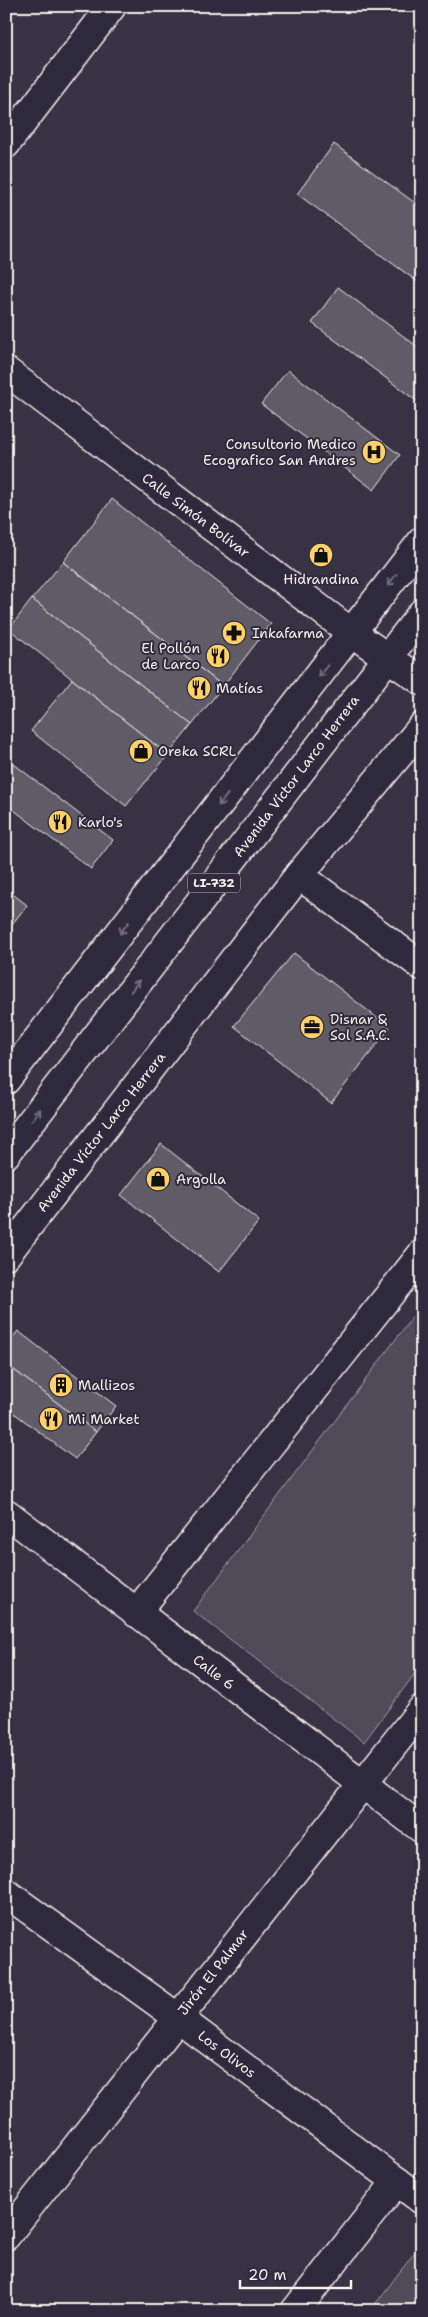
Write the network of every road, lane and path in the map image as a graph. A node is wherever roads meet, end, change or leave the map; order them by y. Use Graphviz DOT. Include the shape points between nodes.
graph roads {
  1 [pos="112,6"];
  2 [pos="6,144"];
  3 [pos="6,371"];
  4 [pos="422,541"];
  5 [pos="422,613"];
  6 [pos="352,633"];
  7 [pos="387,657"];
  8 [pos="422,681"];
  9 [pos="422,728"];
  10 [pos="299,874"];
  11 [pos="422,966"];
  12 [pos="6,1080"];
  13 [pos="6,1154"];
  14 [pos="422,1254"];
  15 [pos="6,1255"];
  16 [pos="6,1514"];
  17 [pos="136,1613"];
  18 [pos="422,1710"];
  19 [pos="362,1784"];
  20 [pos="422,1830"];
  21 [pos="6,1893"];
  22 [pos="178,2017"];
  23 [pos="397,2181"];
  24 [pos="422,2200"];
  25 [pos="6,2236"];
  26 [pos="295,2311"];
  1 -- 2 [label="street"];
  3 -- 6 [label="street, Calle Simón Bolívar"];
  4 -- 6 [label="street, LI-732, one-way"];
  5 -- 7 [label="street, Avenida Víctor Larco Herrera / LI-732"];
  6 -- 7 [label="street, Calle Simón Bolívar"];
  6 -- 12 [label="street, LI-732, one-way"];
  7 -- 8 [label="street, Calle Simón Bolívar"];
  13 -- 7 [label="street, Avenida Víctor Larco Herrera / LI-732, one-way"];
  9 -- 10 [label="street, Avenida Víctor Larco Herrera"];
  10 -- 11 [label="street"];
  10 -- 15 [label="street, Avenida Víctor Larco Herrera"];
  14 -- 17 [label="street"];
  16 -- 17 [label="street, Calle 6"];
  17 -- 19 [label="street, Calle 6"];
  18 -- 19 [label="street, Jirón El Palmar"];
  19 -- 20 [label="street, Calle 6"];
  19 -- 22 [label="street, Jirón El Palmar"];
  21 -- 22 [label="street, Los Olivos"];
  22 -- 23 [label="street, Los Olivos"];
  22 -- 25 [label="street, Jirón El Palmar"];
  23 -- 24 [label="street, Los Olivos"];
  23 -- 26 [label="street"];
}
